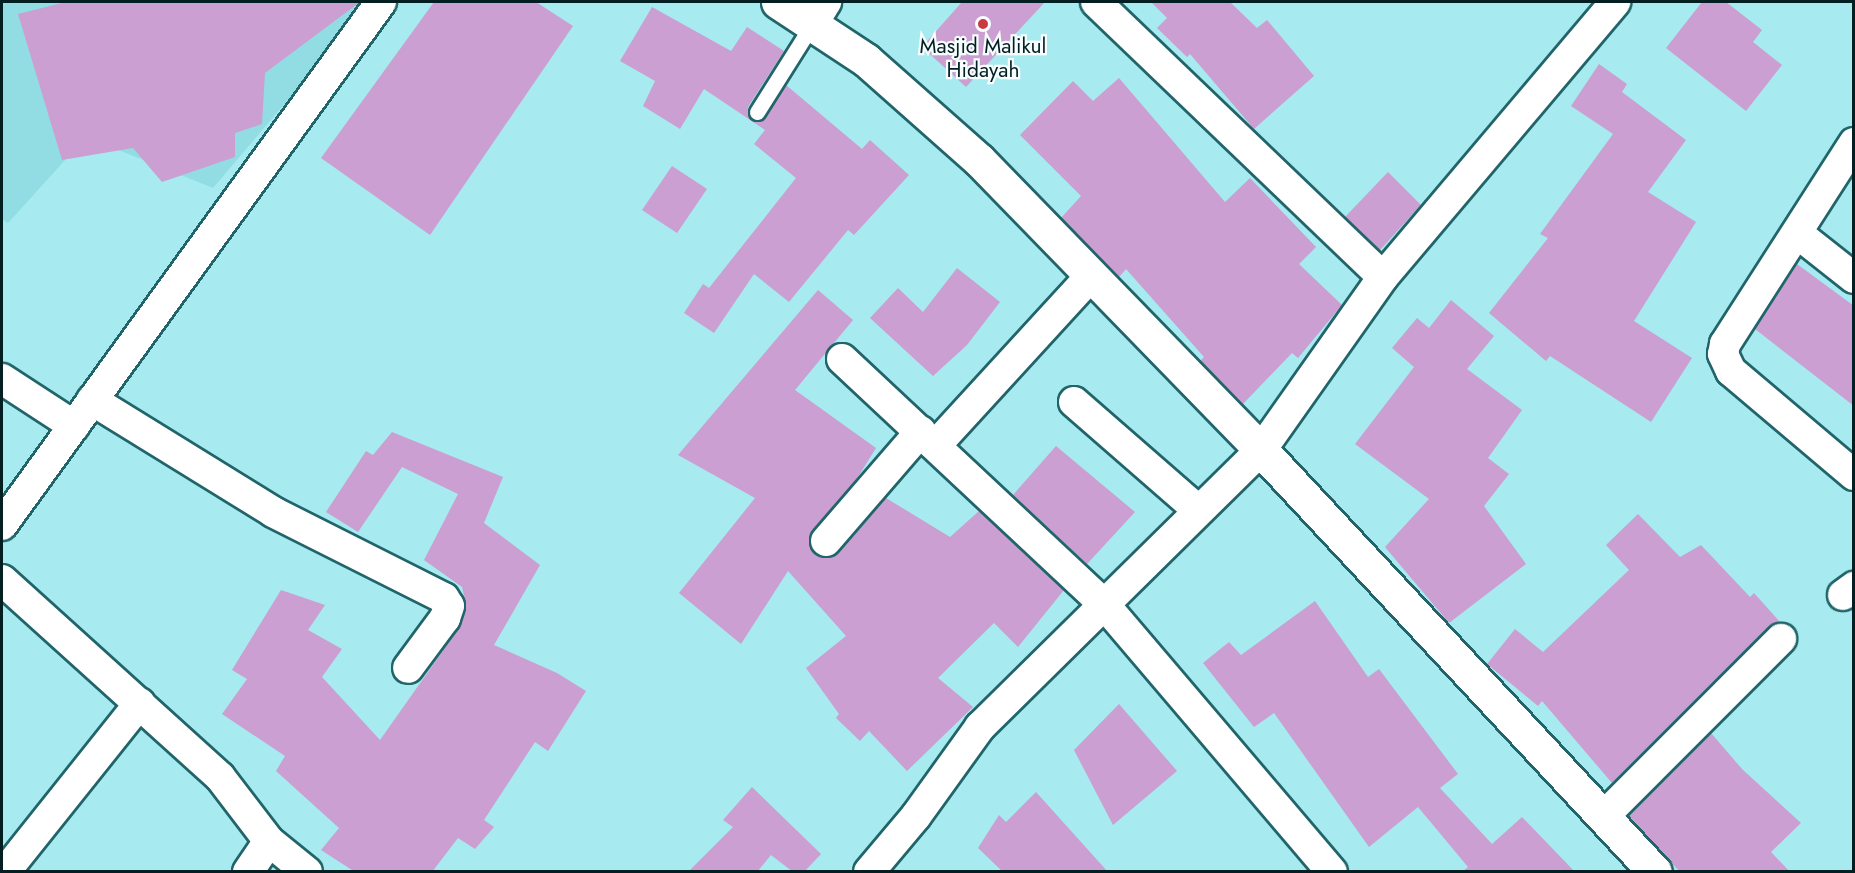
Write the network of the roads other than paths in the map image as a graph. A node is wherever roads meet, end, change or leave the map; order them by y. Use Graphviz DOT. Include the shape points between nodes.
graph roads {
  1 [pos="381,2"];
  2 [pos="778,2"];
  3 [pos="1096,2"];
  4 [pos="1615,2"];
  5 [pos="819,12"];
  6 [pos="757,112"];
  7 [pos="1854,143"];
  8 [pos="1797,233"];
  9 [pos="1090,278"];
  10 [pos="1383,278"];
  11 [pos="1854,278"];
  12 [pos="842,359"];
  13 [pos="2,379"];
  14 [pos="92,400"];
  15 [pos="1074,402"];
  16 [pos="74,426"];
  17 [pos="928,438"];
  18 [pos="1261,450"];
  19 [pos="1854,475"];
  20 [pos="1198,510"];
  21 [pos="2,525"];
  22 [pos="826,541"];
  23 [pos="2,580"];
  24 [pos="1103,603"];
  25 [pos="1781,639"];
  26 [pos="408,668"];
  27 [pos="140,703"];
  28 [pos="1604,817"];
  29 [pos="269,841"];
  30 [pos="5,872"];
  31 [pos="248,872"];
  32 [pos="307,872"];
  33 [pos="869,872"];
  34 [pos="1332,872"];
  35 [pos="1655,872"];
  1 -- 14 [label="street"];
  2 -- 5 [label="street"];
  3 -- 10 [label="street"];
  4 -- 10 [label="street"];
  5 -- 6 [label="lane"];
  5 -- 9 [label="street" via="866,60 979,160"];
  7 -- 8 [label="street"];
  8 -- 11 [label="street"];
  8 -- 19 [label="street" via="1725,344 1725,362"];
  9 -- 17 [label="street"];
  9 -- 18 [label="street"];
  10 -- 18 [label="street"];
  12 -- 17 [label="street"];
  13 -- 16 [label="street"];
  14 -- 16 [label="street"];
  14 -- 26 [label="street" via="273,512 444,598 449,606 445,618"];
  15 -- 20 [label="street"];
  16 -- 21 [label="street"];
  17 -- 22 [label="street"];
  17 -- 24 [label="street"];
  18 -- 20 [label="street"];
  18 -- 28 [label="street"];
  20 -- 24 [label="street"];
  23 -- 27 [label="street"];
  24 -- 33 [label="street" via="980,727 916,816"];
  24 -- 34 [label="street"];
  25 -- 28 [label="street"];
  27 -- 29 [label="street" via="220,777"];
  27 -- 30 [label="street"];
  28 -- 35 [label="street"];
  29 -- 31 [label="street"];
  29 -- 32 [label="street"];
}
